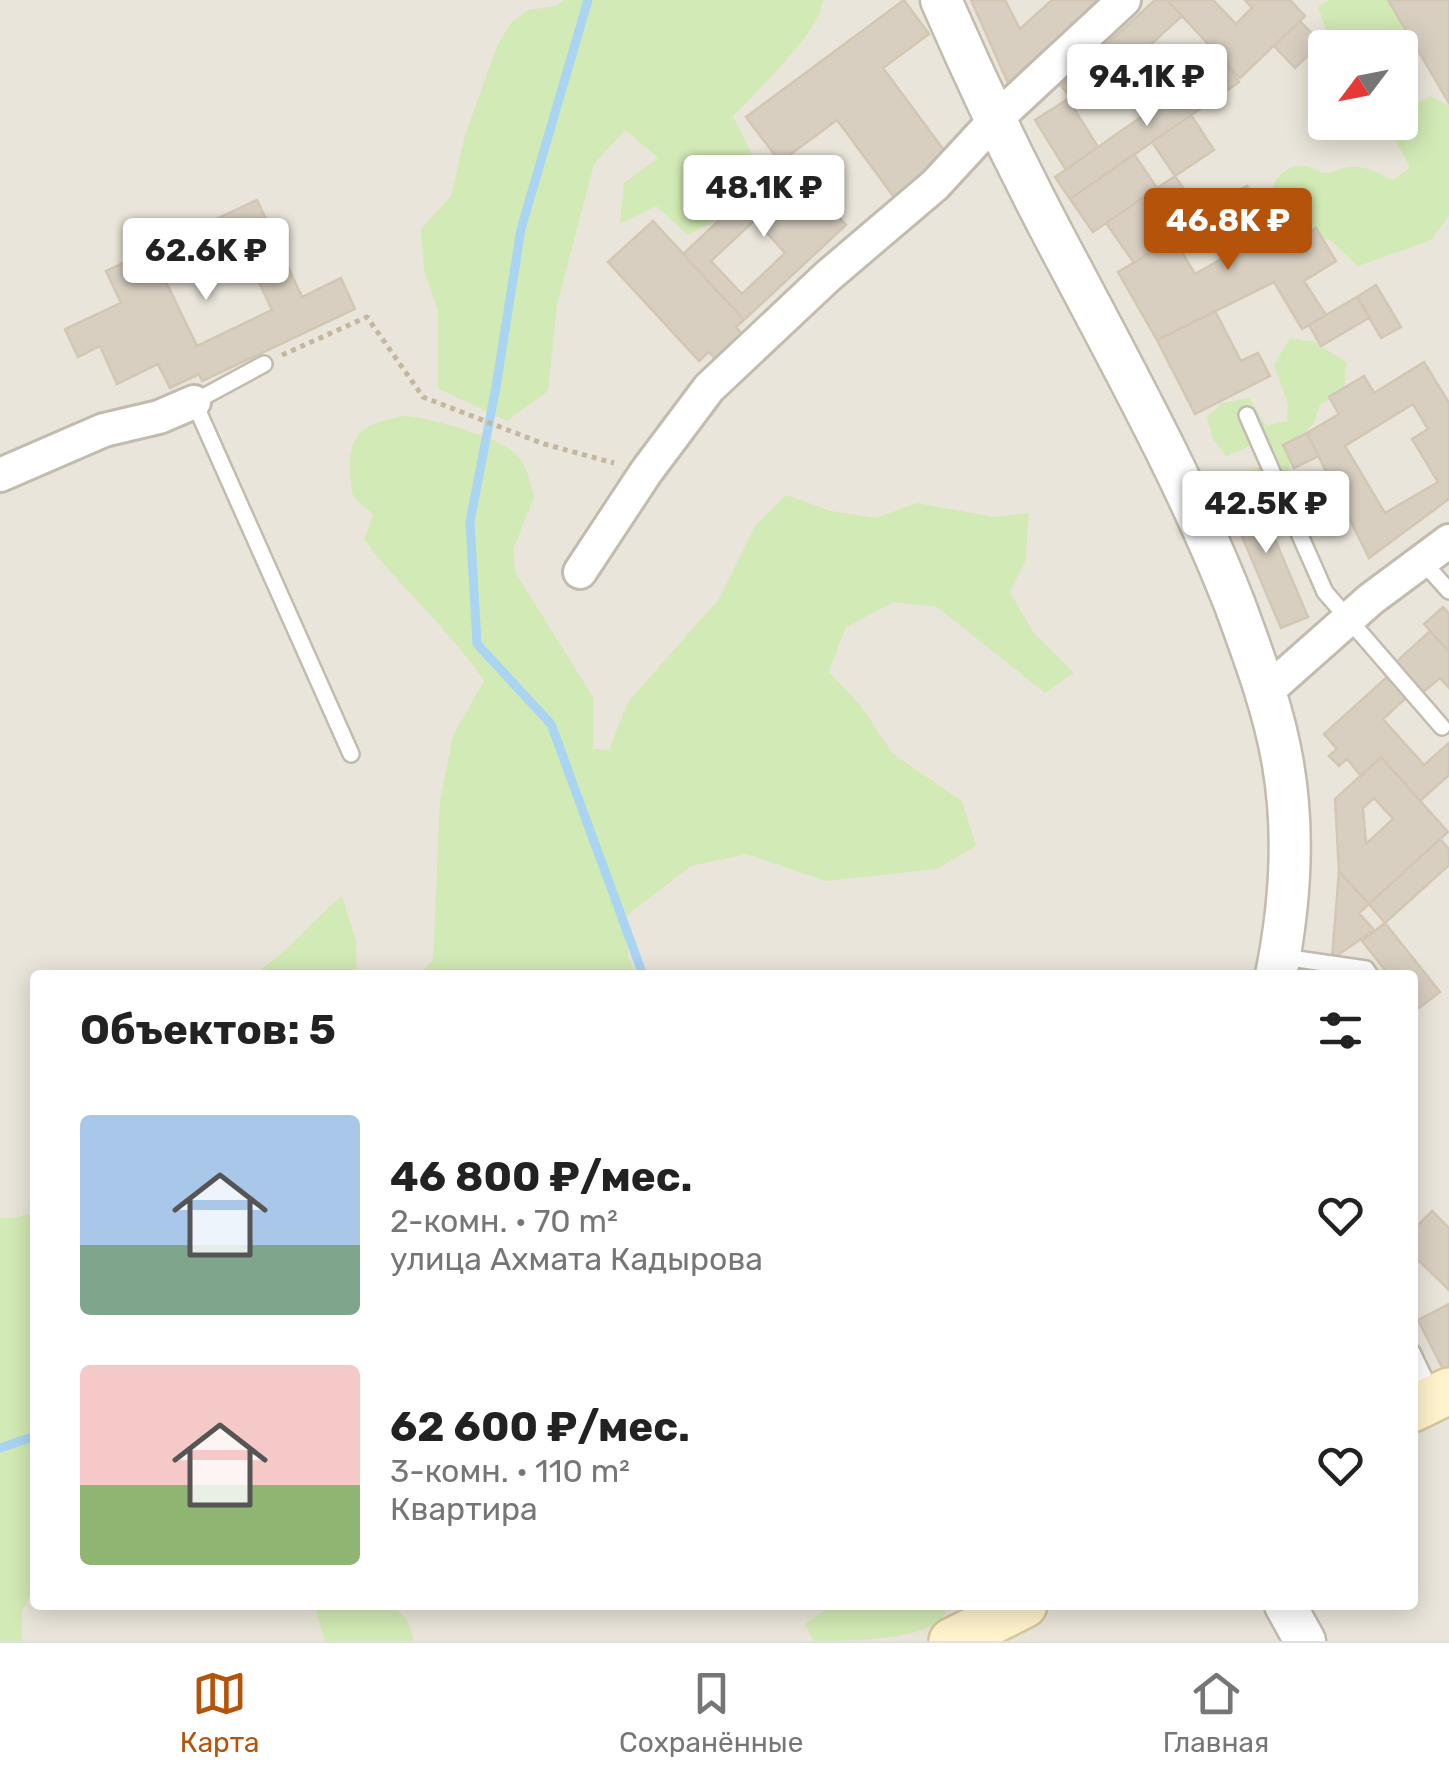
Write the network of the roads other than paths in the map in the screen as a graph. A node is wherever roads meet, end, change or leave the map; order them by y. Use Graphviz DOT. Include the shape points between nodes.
graph roads {
  1 [pos="940,0"];
  2 [pos="1124,0"];
  3 [pos="995,120"];
  4 [pos="264,364"];
  5 [pos="194,402"];
  6 [pos="1246,415"];
  7 [pos="0,476"];
  8 [pos="1449,541"];
  9 [pos="1422,561"];
  10 [pos="580,572"];
  11 [pos="1449,590"];
  12 [pos="1347,620"];
  13 [pos="1266,692"];
  14 [pos="1442,726"];
  15 [pos="351,754"];
  16 [pos="1278,966"];
  17 [pos="1367,970"];
  18 [pos="1418,1366"];
  19 [pos="1432,1399"];
  20 [pos="1014,1610"];
  21 [pos="1288,1610"];
  22 [pos="952,1641"];
  23 [pos="1305,1641"];
  1 -- 3 [label="street"];
  2 -- 3 [label="street"];
  3 -- 10 [label="street" via="935,185 709,388"];
  3 -- 13 [label="street" via="1162,440 1210,543"];
  4 -- 5 [label="lane"];
  5 -- 7 [label="street" via="104,430"];
  5 -- 15 [label="lane"];
  6 -- 12 [label="lane" via="1325,592"];
  8 -- 9 [label="street"];
  9 -- 11 [label="lane"];
  9 -- 12 [label="street"];
  12 -- 13 [label="street"];
  12 -- 14 [label="lane"];
  13 -- 16 [label="street" via="1283,765 1290,846"];
  16 -- 17 [label="lane"];
  18 -- 19 [label="lane"];
  20 -- 22 [label="main road"];
  21 -- 23 [label="street"];
}
